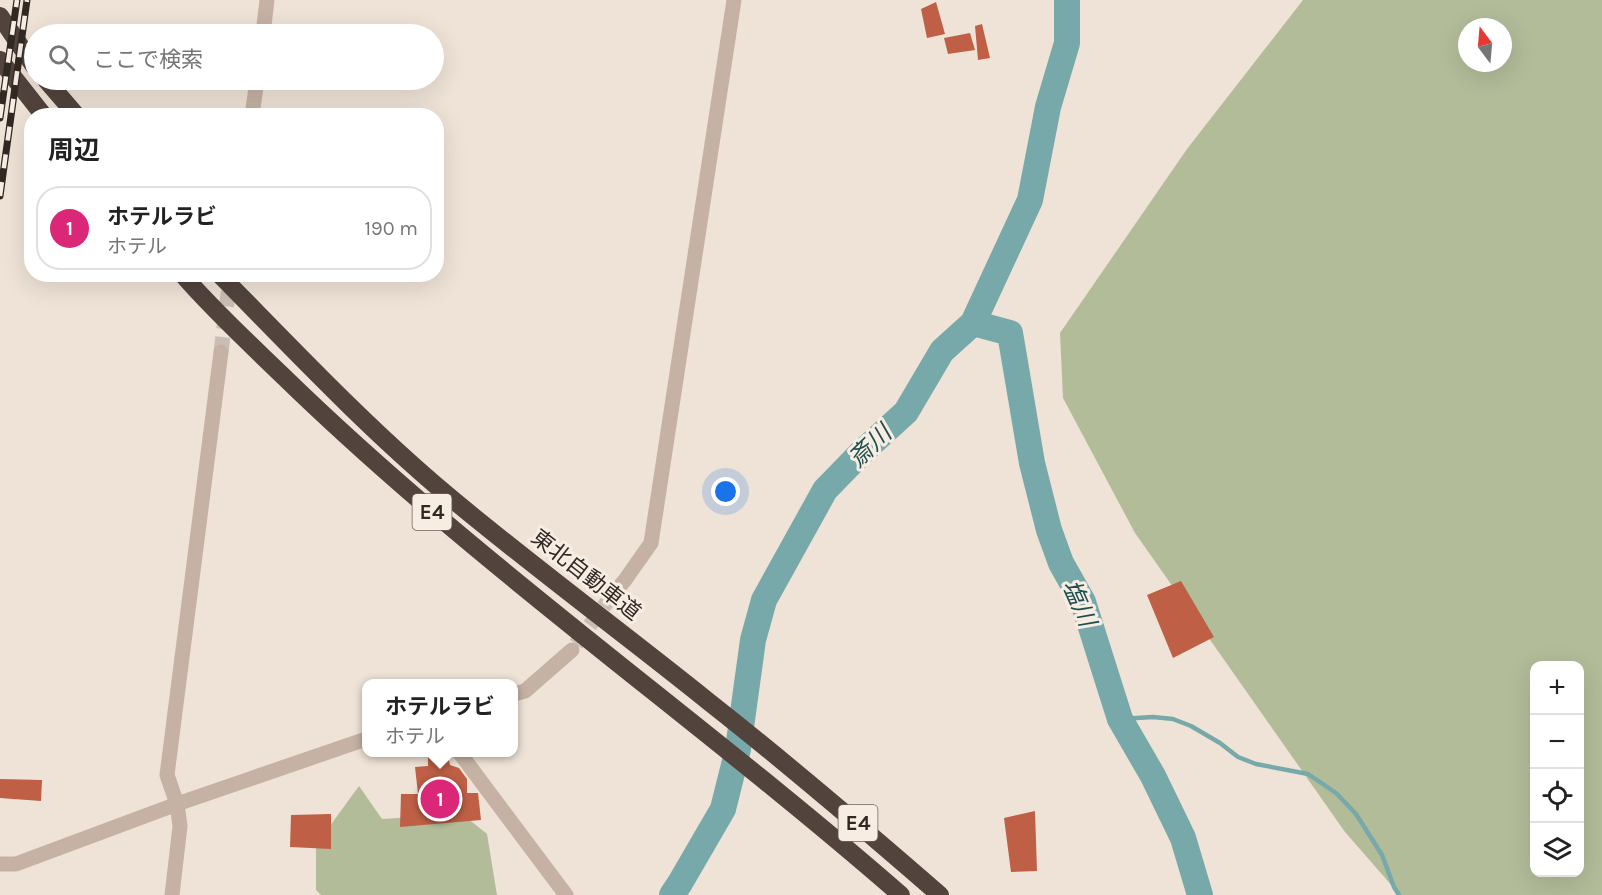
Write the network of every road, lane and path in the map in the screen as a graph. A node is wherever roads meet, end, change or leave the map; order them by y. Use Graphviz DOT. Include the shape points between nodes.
graph roads {
  1 [pos="267,0"];
  2 [pos="734,0"];
  3 [pos="0,16"];
  4 [pos="264,24"];
  5 [pos="24,51"];
  6 [pos="0,60"];
  7 [pos="55,90"];
  8 [pos="256,90"];
  9 [pos="38,108"];
  10 [pos="70,108"];
  11 [pos="253,108"];
  12 [pos="190,282"];
  13 [pos="227,282"];
  14 [pos="221,352"];
  15 [pos="610,598"];
  16 [pos="572,650"];
  17 [pos="518,693"];
  18 [pos="362,740"];
  19 [pos="462,757"];
  20 [pos="177,804"];
  21 [pos="0,864"];
  22 [pos="172,895"];
  23 [pos="566,895"];
  24 [pos="901,895"];
  25 [pos="940,895"];
  1 -- 4 [label="street"];
  2 -- 15 [label="street" via="651,543"];
  3 -- 5 [label="highway"];
  6 -- 9 [label="highway"];
  7 -- 10 [label="highway"];
  8 -- 11 [label="street"];
  12 -- 24 [label="highway, E4" via="338,429 430,511"];
  13 -- 25 [label="highway, 東北自動車道 / E4" via="353,410 445,493 709,701"];
  14 -- 20 [label="street" via="167,776"];
  16 -- 17 [label="street"];
  18 -- 20 [label="street"];
  19 -- 23 [label="street"];
  20 -- 21 [label="street" via="16,864"];
  20 -- 22 [label="street" via="180,826"];
}
